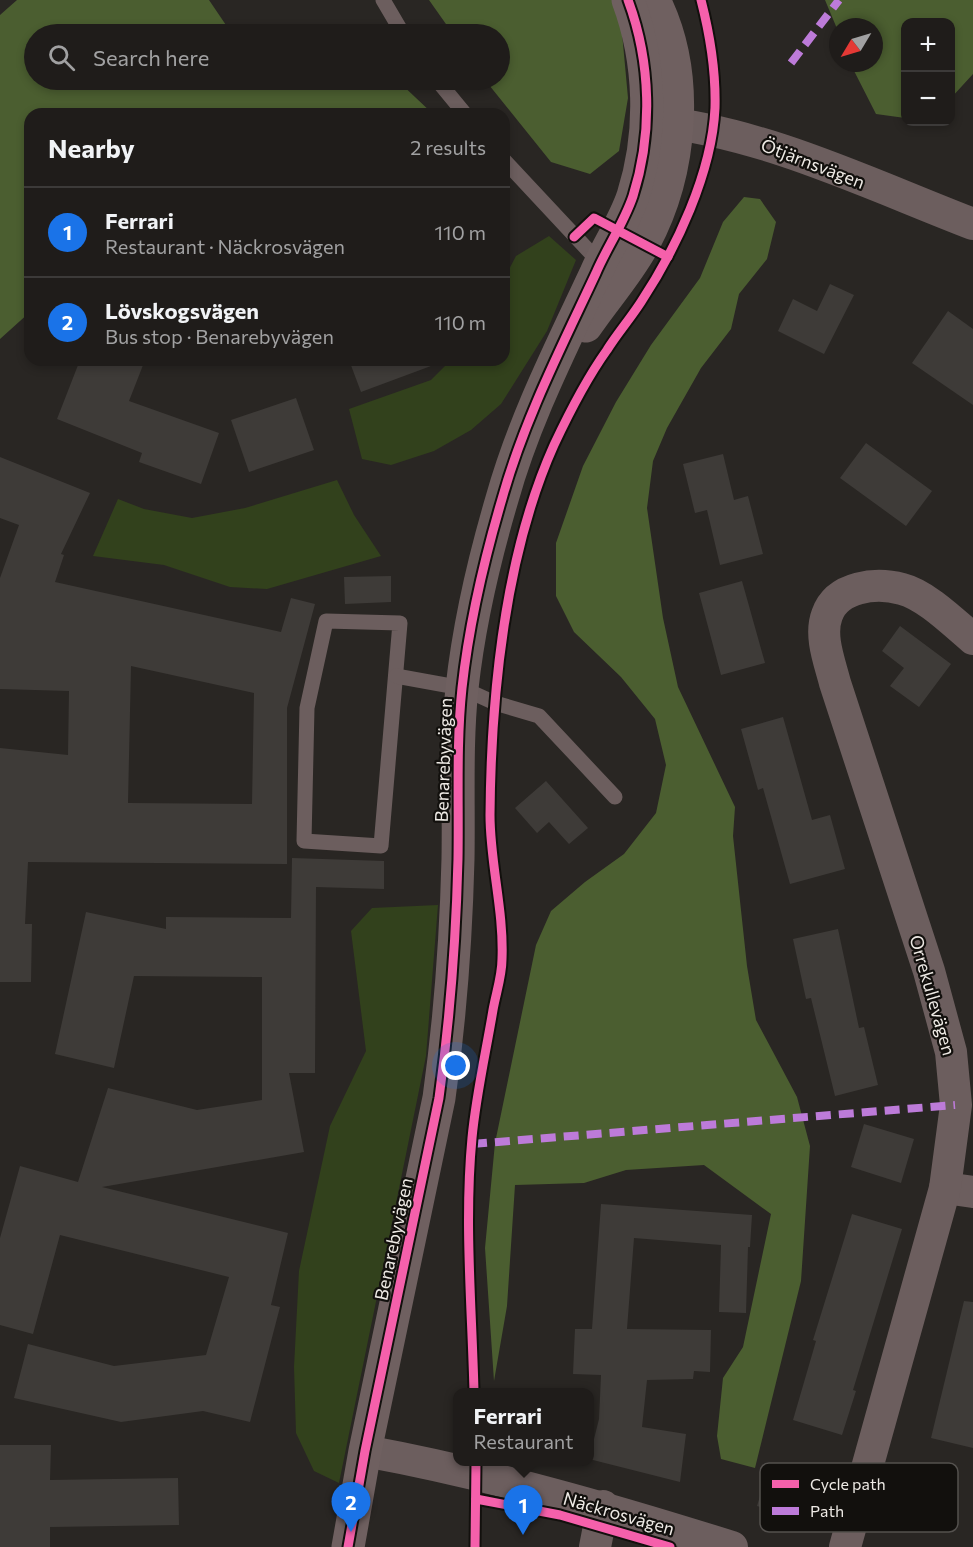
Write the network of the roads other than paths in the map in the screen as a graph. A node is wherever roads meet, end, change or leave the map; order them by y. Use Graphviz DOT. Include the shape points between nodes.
graph roads {
  1 [pos="383,0"];
  2 [pos="628,0"];
  3 [pos="654,0"];
  4 [pos="397,24"];
  5 [pos="445,90"];
  6 [pos="460,108"];
  7 [pos="663,122"];
  8 [pos="510,166"];
  9 [pos="973,224"];
  10 [pos="611,272"];
  11 [pos="973,639"];
  12 [pos="396,676"];
  13 [pos="462,688"];
  14 [pos="615,797"];
  15 [pos="959,1190"];
  16 [pos="365,1451"];
  17 [pos="872,1463"];
  18 [pos="603,1506"];
  19 [pos="850,1532"];
  20 [pos="348,1547"];
  21 [pos="596,1547"];
  22 [pos="732,1547"];
  23 [pos="845,1547"];
  1 -- 4 [label="lane"];
  2 -- 7 [label="street, Benarebyvägen" via="636,19 647,89"];
  3 -- 7 [label="street, Benarebyvägen" via="677,88"];
  5 -- 6 [label="lane"];
  7 -- 9 [label="street, Ötjärnsvägen" via="712,129 764,143"];
  7 -- 10 [label="street, Benarebyvägen" via="676,153 662,203 644,243"];
  8 -- 10 [label="lane"];
  10 -- 13 [label="street, Benarebyvägen" via="542,392 502,497 478,590"];
  11 -- 15 [label="street, Orrekullevägen" via="935,607 903,589 861,587 839,598 826,615 825,642 835,683 929,971 951,1052"];
  12 -- 12 [label="lane" via="400,622 326,621 307,708 304,841 381,846"];
  12 -- 13 [label="lane"];
  13 -- 14 [label="lane" via="539,716"];
  13 -- 16 [label="street, Benarebyvägen" via="458,862 446,1045 439,1098"];
  15 -- 17 [label="street, Orrekullevägen"];
  16 -- 18 [label="street, Näckrosvägen"];
  16 -- 20 [label="street, Benarebyvägen"];
  18 -- 21 [label="street"];
  18 -- 22 [label="street, Näckrosvägen"];
  19 -- 23 [label="street, Orrekullevägen"];
}
